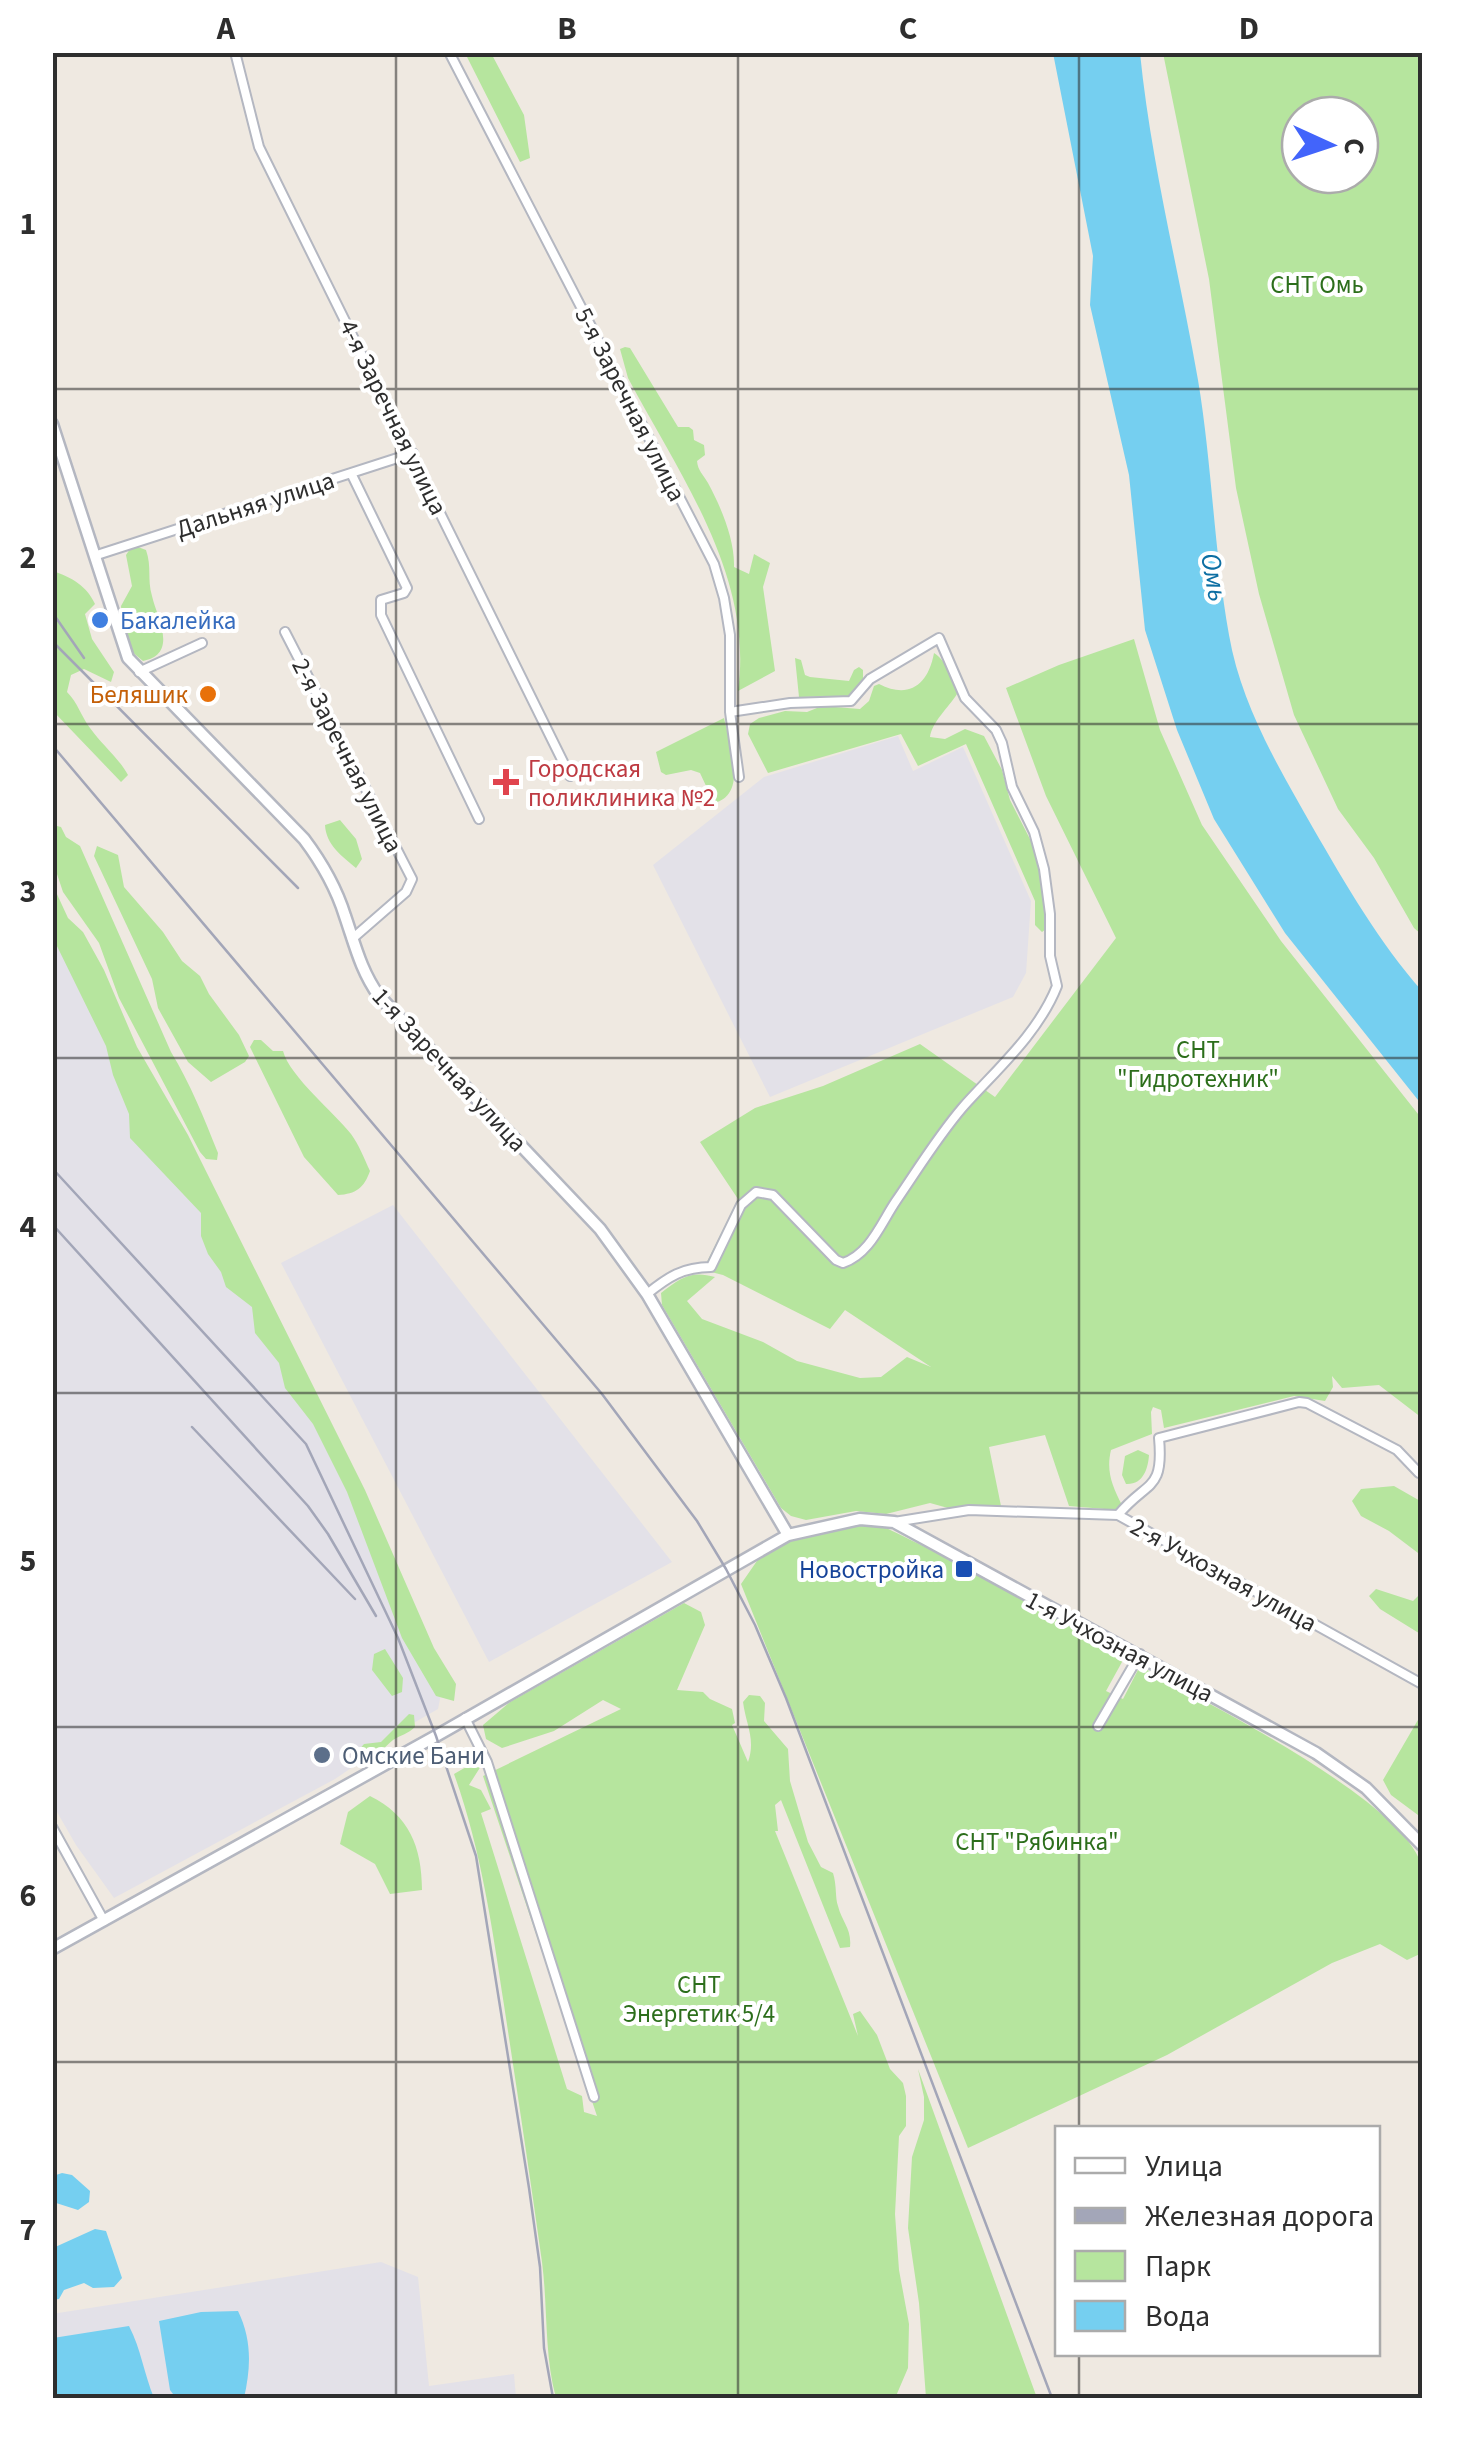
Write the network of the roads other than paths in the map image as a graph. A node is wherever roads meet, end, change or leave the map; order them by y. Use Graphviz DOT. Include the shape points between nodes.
graph roads {
  1 [pos="235,52"];
  2 [pos="449,52"];
  3 [pos="52,424"];
  4 [pos="413,453"];
  5 [pos="351,473"];
  6 [pos="97,555"];
  7 [pos="285,632"];
  8 [pos="202,643"];
  9 [pos="139,672"];
  10 [pos="730,712"];
  11 [pos="570,776"];
  12 [pos="740,777"];
  13 [pos="479,819"];
  14 [pos="352,938"];
  15 [pos="647,1294"];
  16 [pos="1420,1474"];
  17 [pos="1118,1515"];
  18 [pos="894,1522"];
  19 [pos="788,1535"];
  20 [pos="1140,1654"];
  21 [pos="1422,1684"];
  22 [pos="465,1718"];
  23 [pos="1098,1726"];
  24 [pos="52,1827"];
  25 [pos="1422,1844"];
  26 [pos="104,1921"];
  27 [pos="52,1949"];
  28 [pos="594,2097"];
  1 -- 4 [label="street, 4-я Заречная улица" via="259,146"];
  2 -- 10 [label="street, 5-я Заречная улица" via="714,564 730,635"];
  3 -- 6 [label="street, 1-я Заречная улица"];
  4 -- 5 [label="street, Дальняя улица"];
  4 -- 11 [label="street, 4-я Заречная улица"];
  5 -- 6 [label="street, Дальняя улица"];
  5 -- 13 [label="street" via="407,588 381,600 381,615"];
  6 -- 9 [label="street, 1-я Заречная улица" via="122,648"];
  7 -- 14 [label="street, 2-я Заречная улица" via="412,879 406,892"];
  8 -- 9 [label="street"];
  9 -- 14 [label="street, 1-я Заречная улица" via="304,838 324,866"];
  10 -- 12 [label="street, 5-я Заречная улица"];
  10 -- 15 [label="street" via="850,701 870,679 939,638 965,698 996,730 1034,832 1057,986 861,1255 836,1260 772,1195 756,1192 741,1205 711,1267 684,1270"];
  14 -- 15 [label="street, 1-я Заречная улица" via="379,996 600,1229"];
  15 -- 19 [label="street, 1-я Заречная улица"];
  16 -- 17 [label="street" via="1397,1450 1298,1402 1160,1438 1155,1483"];
  17 -- 18 [label="street, 2-я Учхозная улица" via="969,1510"];
  17 -- 21 [label="street, 2-я Учхозная улица"];
  18 -- 19 [label="street, 1-я Учхозная улица" via="860,1519"];
  18 -- 20 [label="street, 1-я Учхозная улица"];
  19 -- 22 [label="street, 1-я Учхозная улица"];
  20 -- 23 [label="street"];
  20 -- 25 [label="street, 1-я Учхозная улица" via="1316,1753 1366,1788"];
  22 -- 26 [label="street, 1-я Учхозная улица"];
  22 -- 28 [label="street" via="487,1762"];
  24 -- 26 [label="street"];
  26 -- 27 [label="street, 1-я Учхозная улица"];
}
